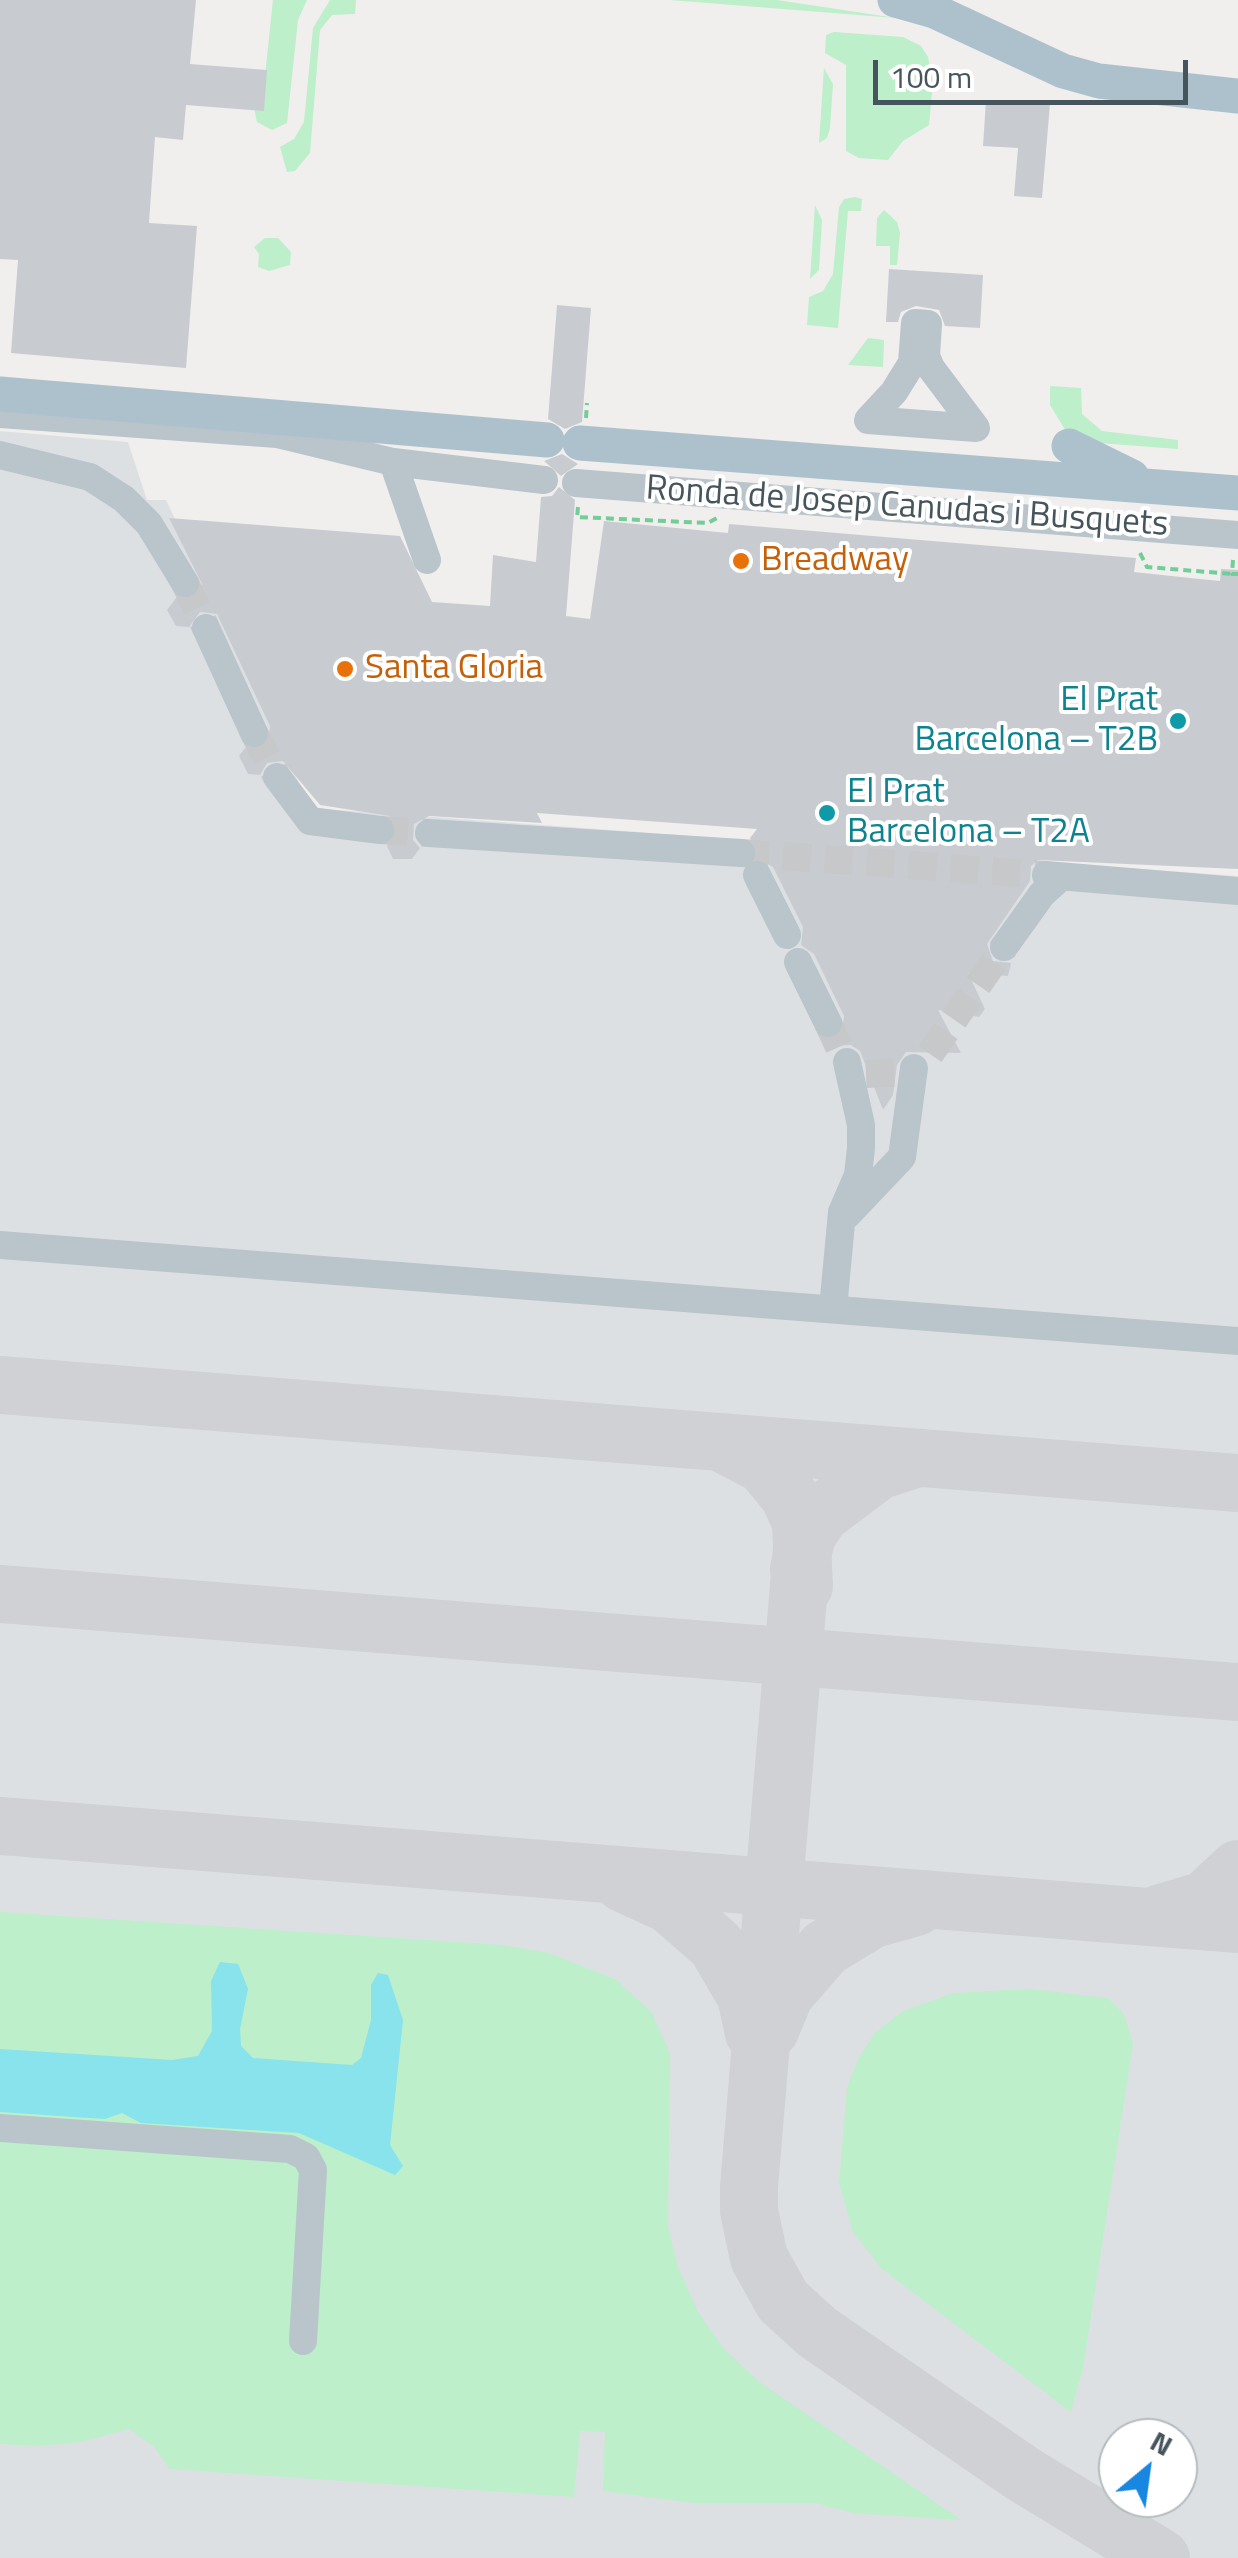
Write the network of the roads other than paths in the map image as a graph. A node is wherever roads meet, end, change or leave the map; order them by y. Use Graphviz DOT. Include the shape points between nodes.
graph roads {
  1 [pos="895,0"];
  2 [pos="1238,96"];
  3 [pos="0,394"];
  4 [pos="0,414"];
  5 [pos="868,420"];
  6 [pos="1068,446"];
  7 [pos="0,455"];
  8 [pos="392,462"];
  9 [pos="544,480"];
  10 [pos="576,483"];
  11 [pos="1146,484"];
  12 [pos="1238,493"];
  13 [pos="1238,534"];
  14 [pos="427,560"];
  15 [pos="185,583"];
  16 [pos="206,628"];
  17 [pos="254,733"];
  18 [pos="277,776"];
  19 [pos="380,830"];
  20 [pos="429,833"];
  21 [pos="1238,892"];
  22 [pos="787,935"];
  23 [pos="1004,947"];
  24 [pos="798,962"];
  25 [pos="918,1065"];
  26 [pos="840,1230"];
  27 [pos="0,1245"];
  28 [pos="834,1309"];
  29 [pos="1238,1341"];
  30 [pos="0,2128"];
  31 [pos="303,2341"];
  1 -- 2 [label="main road" via="934,10 1081,76"];
  3 -- 11 [label="main road, Ronda de Josep Canudas i Busquets"];
  4 -- 8 [label="street" via="277,434"];
  5 -- 5 [label="street" via="976,428 926,356 928,324 915,323 912,363"];
  6 -- 11 [label="main road"];
  7 -- 15 [label="street" via="90,478 124,499"];
  8 -- 9 [label="street"];
  8 -- 14 [label="street"];
  10 -- 13 [label="street, Ronda de Josep Canudas i Busquets"];
  11 -- 12 [label="main road, Ronda de Josep Canudas i Busquets"];
  16 -- 17 [label="street"];
  18 -- 19 [label="street" via="310,821"];
  20 -- 22 [label="street" via="741,859"];
  21 -- 23 [label="street" via="1053,876"];
  24 -- 26 [label="street" via="845,1052 861,1125 862,1148"];
  25 -- 26 [label="street" via="902,1157 849,1211"];
  26 -- 28 [label="street"];
  27 -- 28 [label="street"];
  28 -- 29 [label="street"];
  30 -- 31 [label="street" via="290,2148 306,2157 313,2170"];
}
